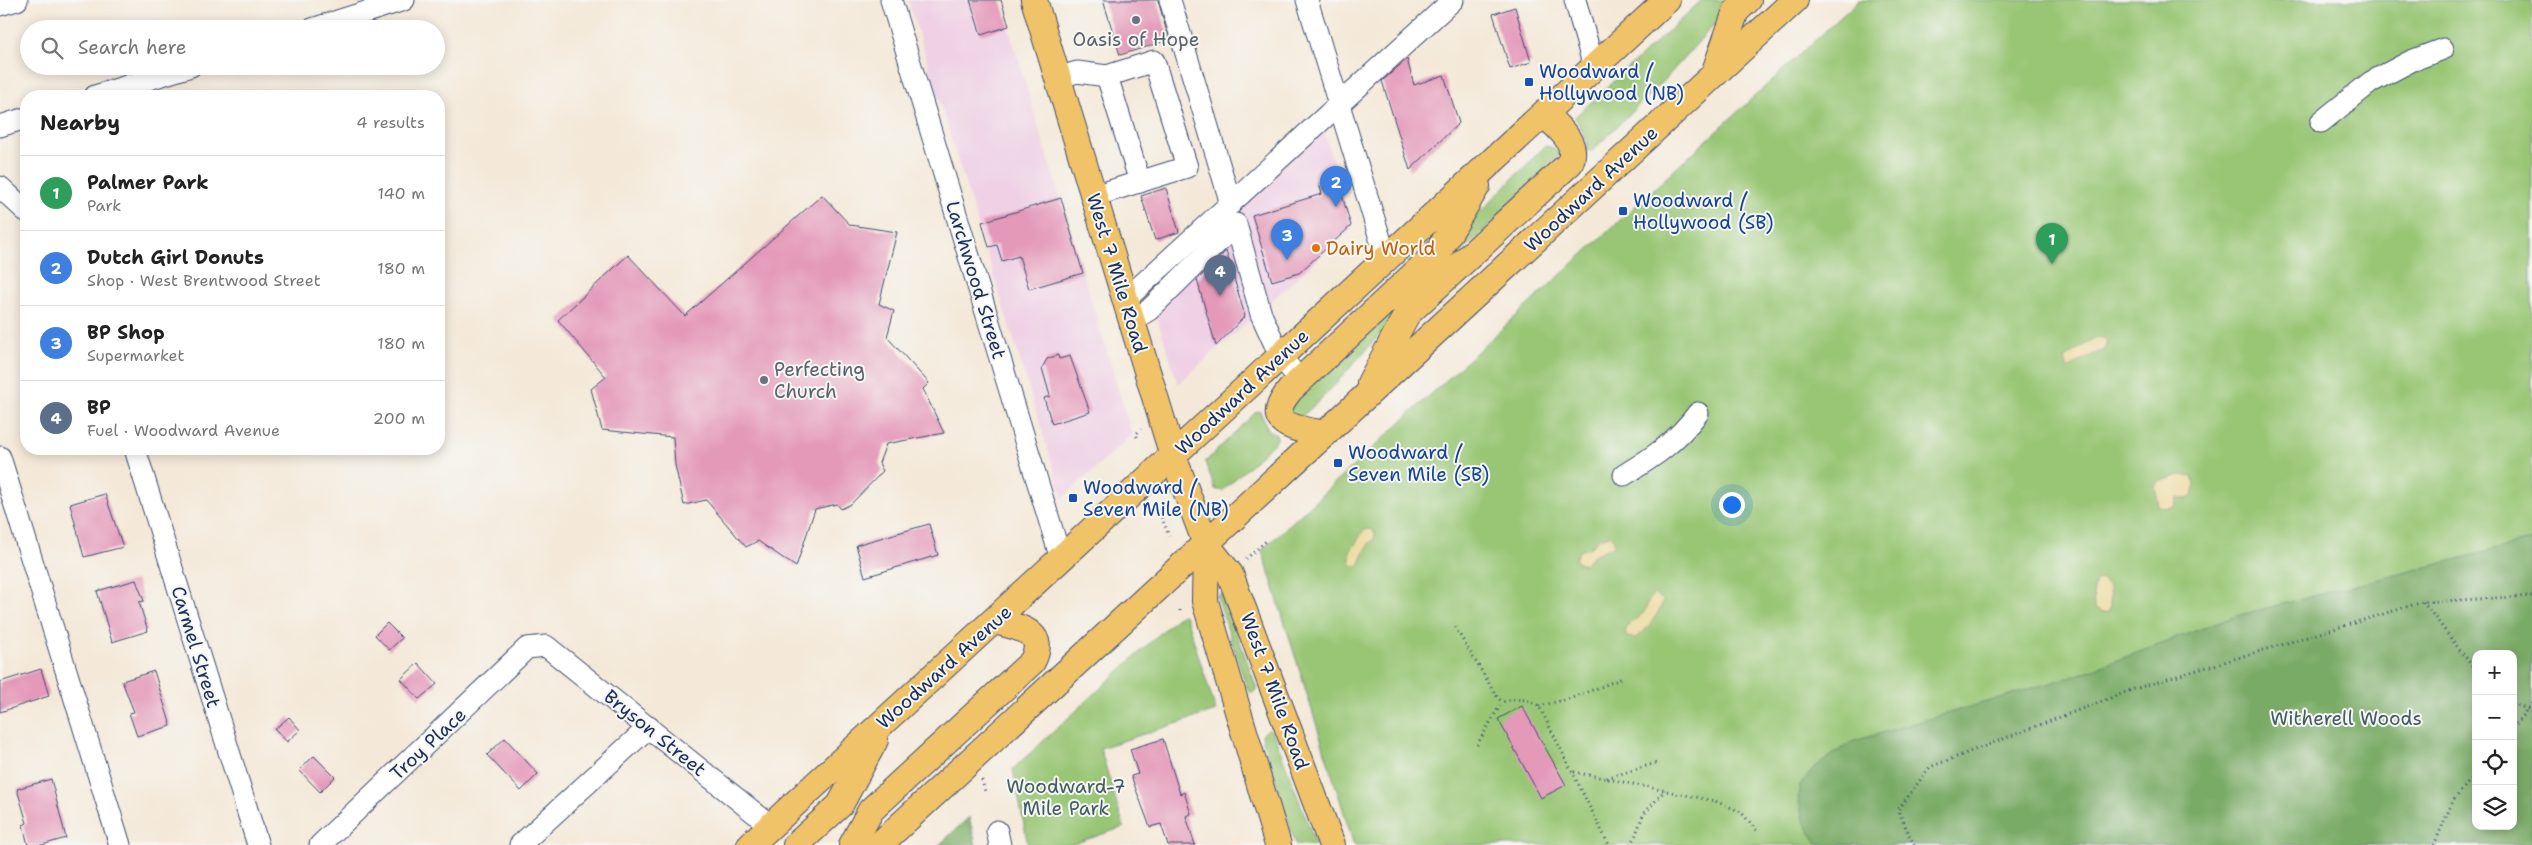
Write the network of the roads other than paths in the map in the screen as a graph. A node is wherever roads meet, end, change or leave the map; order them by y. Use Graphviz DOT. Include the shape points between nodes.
graph roads {
  1 [pos="17,0"];
  2 [pos="404,0"];
  3 [pos="891,0"];
  4 [pos="1034,0"];
  5 [pos="1170,0"];
  6 [pos="1307,0"];
  7 [pos="1575,0"];
  8 [pos="1667,0"];
  9 [pos="1748,0"];
  10 [pos="1795,0"];
  11 [pos="382,3"];
  12 [pos="1443,4"];
  13 [pos="0,5"];
  14 [pos="336,20"];
  15 [pos="2443,49"];
  16 [pos="1594,67"];
  17 [pos="162,75"];
  18 [pos="1107,76"];
  19 [pos="1713,77"];
  20 [pos="1058,78"];
  21 [pos="114,90"];
  22 [pos="1338,100"];
  23 [pos="1544,114"];
  24 [pos="20,120"];
  25 [pos="2321,122"];
  26 [pos="0,126"];
  27 [pos="1490,164"];
  28 [pos="1140,182"];
  29 [pos="0,187"];
  30 [pos="1094,196"];
  31 [pos="1231,204"];
  32 [pos="20,205"];
  33 [pos="1386,258"];
  34 [pos="1128,310"];
  35 [pos="1280,356"];
  36 [pos="1300,380"];
  37 [pos="1361,400"];
  38 [pos="1698,413"];
  39 [pos="1325,434"];
  40 [pos="137,455"];
  41 [pos="0,456"];
  42 [pos="1172,456"];
  43 [pos="1624,475"];
  44 [pos="1206,544"];
  45 [pos="1061,559"];
  46 [pos="995,621"];
  47 [pos="537,646"];
  48 [pos="1278,700"];
  49 [pos="1241,720"];
  50 [pos="885,721"];
  51 [pos="649,728"];
  52 [pos="771,826"];
  53 [pos="120,845"];
  54 [pos="258,845"];
  55 [pos="320,845"];
  56 [pos="520,845"];
  57 [pos="750,845"];
  58 [pos="796,845"];
  59 [pos="852,845"];
  60 [pos="879,845"];
  61 [pos="1278,845"];
  62 [pos="1332,845"];
  1 -- 13 [label="street"];
  2 -- 11 [label="street"];
  3 -- 45 [label="street, Larchwood Street"];
  4 -- 20 [label="main road, West 7 Mile Road"];
  5 -- 31 [label="street"];
  6 -- 22 [label="street"];
  7 -- 16 [label="street"];
  8 -- 16 [label="main road, Woodward Avenue"];
  9 -- 19 [label="main road" via="1736,11"];
  10 -- 19 [label="main road, Woodward Avenue"];
  11 -- 14 [label="street"];
  12 -- 22 [label="street"];
  15 -- 25 [label="street" via="2410,61 2371,82"];
  16 -- 23 [label="main road, Woodward Avenue"];
  17 -- 21 [label="street"];
  18 -- 20 [label="street" via="1077,72"];
  18 -- 28 [label="street"];
  18 -- 28 [label="street" via="1154,61 1182,149 1187,166"];
  19 -- 37 [label="main road, Woodward Avenue"];
  20 -- 30 [label="main road, West 7 Mile Road"];
  22 -- 31 [label="street"];
  22 -- 33 [label="street"];
  23 -- 27 [label="main road, Woodward Avenue"];
  23 -- 37 [label="main road" via="1571,143 1570,163 1406,314"];
  24 -- 26 [label="street"];
  27 -- 33 [label="main road, Woodward Avenue"];
  27 -- 36 [label="main road" via="1438,252"];
  28 -- 30 [label="street"];
  29 -- 32 [label="street"];
  30 -- 34 [label="main road, West 7 Mile Road"];
  31 -- 34 [label="street"];
  33 -- 35 [label="main road, Woodward Avenue"];
  34 -- 35 [label="street" via="1149,310 1236,224 1261,314"];
  34 -- 42 [label="main road, West 7 Mile Road"];
  35 -- 36 [label="street"];
  35 -- 42 [label="main road, Woodward Avenue"];
  36 -- 39 [label="main road" via="1279,403 1278,414 1292,427"];
  37 -- 39 [label="main road, Woodward Avenue"];
  38 -- 43 [label="street" via="1661,452"];
  39 -- 44 [label="main road, Woodward Avenue"];
  40 -- 54 [label="street, Carmel Street"];
  41 -- 53 [label="street"];
  42 -- 44 [label="main road, West 7 Mile Road"];
  42 -- 45 [label="main road, Woodward Avenue"];
  44 -- 48 [label="main road, West 7 Mile Road" via="1230,574"];
  44 -- 49 [label="main road, West 7 Mile Road" via="1205,601"];
  44 -- 60 [label="main road, Woodward Avenue"];
  45 -- 46 [label="main road, Woodward Avenue"];
  46 -- 50 [label="main road, Woodward Avenue"];
  46 -- 59 [label="main road" via="1029,631 1036,640 1038,652 1032,662 871,810"];
  47 -- 51 [label="street, Bryson Street" via="546,646"];
  47 -- 55 [label="street, Troy Place" via="527,648"];
  48 -- 49 [label="main road"];
  48 -- 62 [label="main road, West 7 Mile Road"];
  49 -- 61 [label="main road, West 7 Mile Road"];
  50 -- 52 [label="main road, Woodward Avenue"];
  50 -- 58 [label="main road" via="840,805"];
  51 -- 52 [label="street, Bryson Street"];
  51 -- 56 [label="street"];
  52 -- 57 [label="main road, Woodward Avenue"];
}
